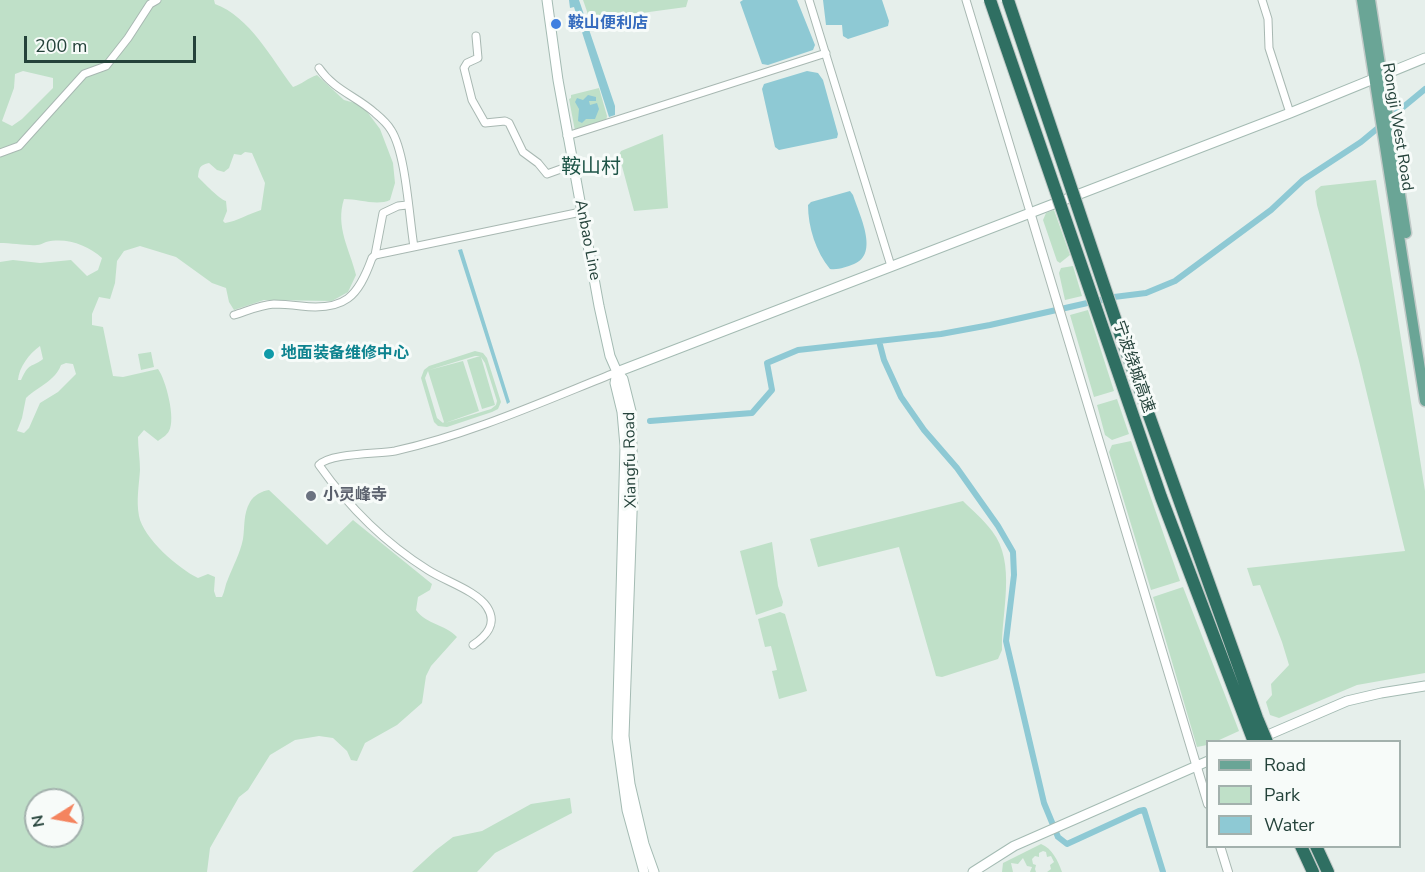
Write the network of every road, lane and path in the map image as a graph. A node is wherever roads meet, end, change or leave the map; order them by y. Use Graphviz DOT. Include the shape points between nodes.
graph roads {
  1 [pos="157,0"];
  2 [pos="547,0"];
  3 [pos="809,0"];
  4 [pos="966,0"];
  5 [pos="990,0"];
  6 [pos="1008,0"];
  7 [pos="1262,0"];
  8 [pos="1362,0"];
  9 [pos="1370,0"];
  10 [pos="476,36"];
  11 [pos="826,53"];
  12 [pos="1425,58"];
  13 [pos="319,68"];
  14 [pos="1379,76"];
  15 [pos="1290,113"];
  16 [pos="1386,123"];
  17 [pos="567,136"];
  18 [pos="0,153"];
  19 [pos="573,165"];
  20 [pos="407,205"];
  21 [pos="581,212"];
  22 [pos="1030,212"];
  23 [pos="414,247"];
  24 [pos="375,255"];
  25 [pos="891,266"];
  26 [pos="234,315"];
  27 [pos="1425,358"];
  28 [pos="617,372"];
  29 [pos="1425,401"];
  30 [pos="473,645"];
  31 [pos="1425,686"];
  32 [pos="1253,740"];
  33 [pos="1255,740"];
  34 [pos="1267,740"];
  35 [pos="1206,762"];
  36 [pos="1196,766"];
  37 [pos="1206,798"];
  38 [pos="1221,848"];
  39 [pos="1302,848"];
  40 [pos="1317,848"];
  41 [pos="644,872"];
  42 [pos="654,872"];
  43 [pos="973,872"];
  44 [pos="1228,872"];
  45 [pos="1313,872"];
  46 [pos="1328,872"];
  1 -- 18 [label="street" via="150,4 106,66 84,74 19,146"];
  2 -- 17 [label="main road, Anbao Line"];
  3 -- 11 [label="street"];
  4 -- 22 [label="street"];
  5 -- 32 [label="highway, 宁波绕城高速, bridge" via="1161,497"];
  6 -- 34 [label="highway, 宁波绕城高速, bridge" via="1125,348"];
  7 -- 15 [label="street" via="1268,19 1269,48"];
  8 -- 14 [label="main road, Rongji West Road"];
  9 -- 14 [label="main road, Rongji West Road"];
  10 -- 19 [label="street" via="478,58 464,68 472,100 484,123 509,123 523,152 547,174"];
  11 -- 17 [label="street"];
  11 -- 25 [label="street"];
  12 -- 14 [label="main road"];
  13 -- 20 [label="street" via="336,87 363,102 392,131 402,165"];
  14 -- 15 [label="main road"];
  14 -- 16 [label="main road, Rongji West Road"];
  15 -- 22 [label="main road"];
  16 -- 27 [label="main road, Rongji West Road"];
  16 -- 29 [label="main road, Rongji West Road"];
  17 -- 19 [label="main road, Anbao Line"];
  19 -- 21 [label="main road, Anbao Line"];
  20 -- 23 [label="street"];
  20 -- 24 [label="street" via="383,213"];
  21 -- 23 [label="street"];
  21 -- 28 [label="main road, Anbao Line" via="610,356"];
  22 -- 25 [label="main road"];
  22 -- 36 [label="street"];
  23 -- 24 [label="street"];
  24 -- 26 [label="street" via="358,290 339,304 273,304"];
  25 -- 28 [label="main road"];
  28 -- 30 [label="street" via="426,443 322,461 319,465 336,490 388,542 487,608 491,625"];
  28 -- 41 [label="main road, Xiangfu Road" via="615,382 625,446 617,738 627,810"];
  28 -- 42 [label="main road, Xiangfu Road" via="628,394 633,446 624,736 630,784"];
  31 -- 33 [label="main road" via="1347,701"];
  35 -- 36 [label="main road"];
  36 -- 37 [label="street"];
  36 -- 43 [label="main road" via="1014,846"];
  38 -- 44 [label="street"];
  39 -- 45 [label="highway"];
  40 -- 46 [label="highway"];
}
